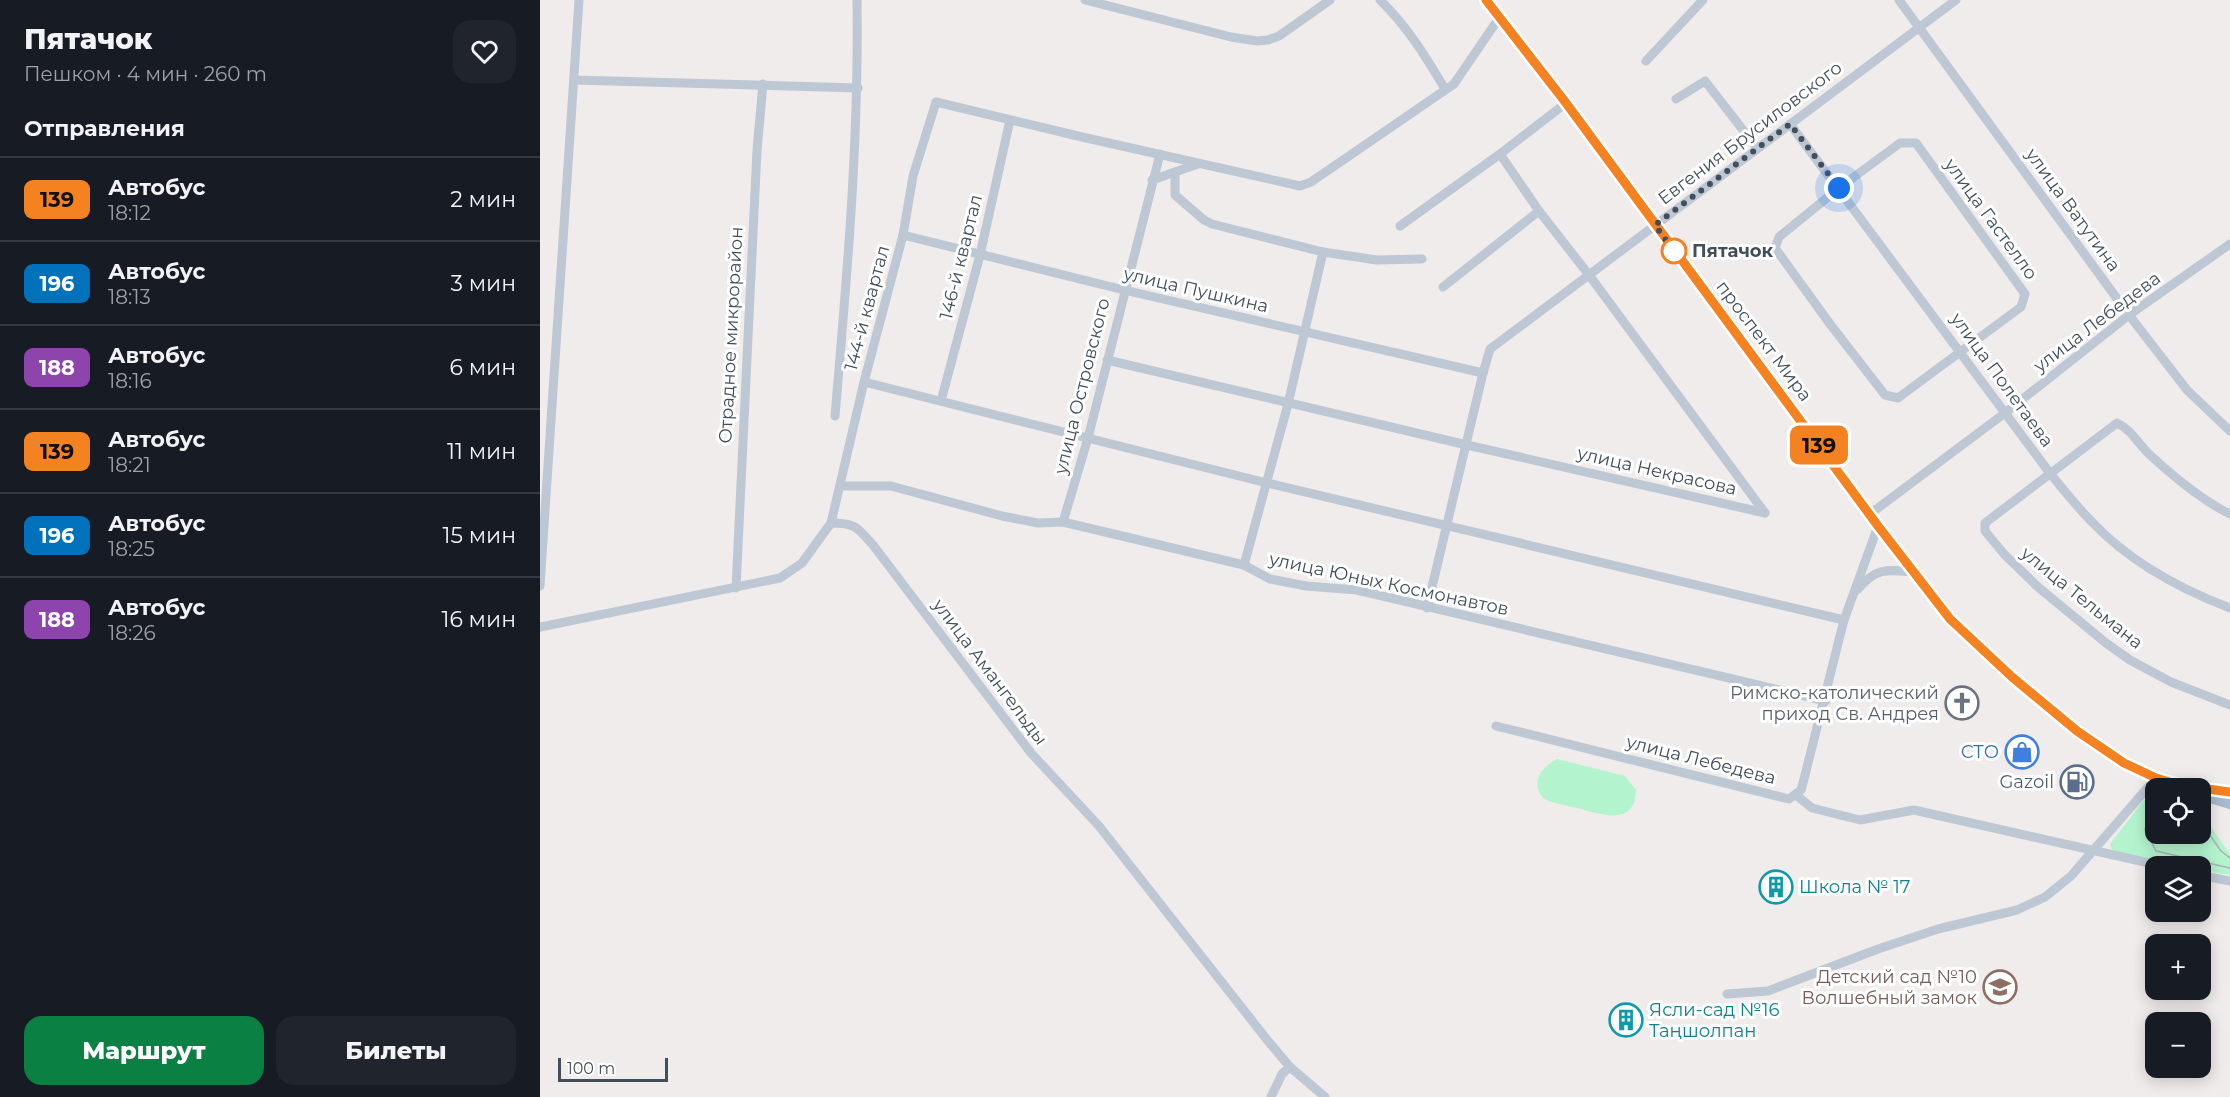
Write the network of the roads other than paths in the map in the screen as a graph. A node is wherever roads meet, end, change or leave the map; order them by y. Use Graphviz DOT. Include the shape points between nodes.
graph roads {
  1 [pos="579,0"];
  2 [pos="857,0"];
  3 [pos="1085,0"];
  4 [pos="1330,0"];
  5 [pos="1380,0"];
  6 [pos="1703,0"];
  7 [pos="1899,0"];
  8 [pos="1956,0"];
  9 [pos="1492,2"];
  10 [pos="1499,18"];
  11 [pos="1919,27"];
  12 [pos="1646,61"];
  13 [pos="574,80"];
  14 [pos="763,84"];
  15 [pos="858,88"];
  16 [pos="1445,89"];
  17 [pos="1676,99"];
  18 [pos="1566,103"];
  19 [pos="1010,120"];
  20 [pos="1790,124"];
  21 [pos="1757,148"];
  22 [pos="1160,154"];
  23 [pos="1500,154"];
  24 [pos="1200,163"];
  25 [pos="1175,172"];
  26 [pos="1152,180"];
  27 [pos="1839,188"];
  28 [pos="1539,211"];
  29 [pos="1655,225"];
  30 [pos="1400,226"];
  31 [pos="903,235"];
  32 [pos="2230,244"];
  33 [pos="1323,252"];
  34 [pos="980,255"];
  35 [pos="1422,259"];
  36 [pos="1589,275"];
  37 [pos="1443,287"];
  38 [pos="1124,290"];
  39 [pos="2129,315"];
  40 [pos="1304,331"];
  41 [pos="1961,351"];
  42 [pos="1107,360"];
  43 [pos="1483,373"];
  44 [pos="864,382"];
  45 [pos="942,401"];
  46 [pos="1288,404"];
  47 [pos="2005,413"];
  48 [pos="835,416"];
  49 [pos="2230,431"];
  50 [pos="1088,438"];
  51 [pos="1467,446"];
  52 [pos="2049,472"];
  53 [pos="1267,483"];
  54 [pos="840,486"];
  55 [pos="1870,514"];
  56 [pos="2230,514"];
  57 [pos="1063,522"];
  58 [pos="831,523"];
  59 [pos="1447,525"];
  60 [pos="1878,526"];
  61 [pos="1244,565"];
  62 [pos="1913,572"];
  63 [pos="540,586"];
  64 [pos="736,588"];
  65 [pos="1855,592"];
  66 [pos="1427,608"];
  67 [pos="2230,608"];
  68 [pos="1844,620"];
  69 [pos="540,627"];
  70 [pos="1826,701"];
  71 [pos="2230,705"];
  72 [pos="1496,726"];
  73 [pos="2156,778"];
  74 [pos="2211,790"];
  75 [pos="2145,791"];
  76 [pos="2230,792"];
  77 [pos="1796,795"];
  78 [pos="2211,797"];
  79 [pos="2230,803"];
  80 [pos="2095,849"];
  81 [pos="2145,862"];
  82 [pos="2211,877"];
  83 [pos="2230,881"];
  84 [pos="1727,994"];
  85 [pos="1290,1067"];
  86 [pos="1271,1097"];
  87 [pos="1325,1097"];
  1 -- 13 [label="street"];
  2 -- 15 [label="street"];
  3 -- 4 [label="street" via="1257,41 1279,36"];
  5 -- 16 [label="street" via="1423,52"];
  6 -- 12 [label="street"];
  7 -- 11 [label="street, улица Ватутина"];
  8 -- 11 [label="street, Евгения Брусиловского"];
  9 -- 10 [label="main road, проспект Мира"];
  10 -- 16 [label="street" via="1454,84"];
  10 -- 18 [label="main road, проспект Мира"];
  11 -- 20 [label="street, Евгения Брусиловского"];
  11 -- 39 [label="street, улица Ватутина"];
  13 -- 14 [label="street"];
  13 -- 63 [label="street"];
  14 -- 15 [label="street"];
  14 -- 64 [label="street, Отрадное микрорайон"];
  15 -- 48 [label="street" via="851,233"];
  16 -- 24 [label="street" via="1311,182 1299,186"];
  17 -- 21 [label="street" via="1705,81"];
  18 -- 23 [label="street"];
  18 -- 29 [label="main road, проспект Мира"];
  19 -- 22 [label="street"];
  19 -- 31 [label="street, 144-й квартал" via="936,102 915,167"];
  19 -- 34 [label="street, 146-й квартал"];
  20 -- 21 [label="street, Евгения Брусиловского"];
  20 -- 27 [label="street, улица Полетаева"];
  21 -- 29 [label="street, Евгения Брусиловского"];
  22 -- 24 [label="street"];
  22 -- 26 [label="street, улица Островского"];
  23 -- 28 [label="street, улица Некрасова"];
  23 -- 30 [label="street"];
  24 -- 25 [label="street"];
  25 -- 26 [label="street"];
  25 -- 33 [label="street" via="1175,195 1204,220"];
  26 -- 38 [label="street, улица Островского"];
  27 -- 41 [label="street, улица Полетаева"];
  27 -- 41 [label="street, улица Гастелло" via="1779,237 1775,248 1830,324 1885,395 1898,398"];
  27 -- 41 [label="street, улица Гастелло" via="1900,143 1916,143 2025,294 2021,307"];
  28 -- 36 [label="street, улица Некрасова"];
  28 -- 37 [label="street"];
  29 -- 36 [label="street, Евгения Брусиловского"];
  29 -- 55 [label="main road, проспект Мира"];
  31 -- 34 [label="street, улица Пушкина"];
  31 -- 44 [label="street, 144-й квартал"];
  32 -- 39 [label="street, улица Лебедева"];
  33 -- 35 [label="street" via="1377,260"];
  33 -- 40 [label="street"];
  34 -- 38 [label="street, улица Пушкина"];
  34 -- 45 [label="street, 146-й квартал"];
  36 -- 43 [label="street, Евгения Брусиловского" via="1490,349"];
  36 -- 51 [label="street, улица Некрасова" via="1765,513"];
  38 -- 40 [label="street, улица Пушкина"];
  38 -- 42 [label="street, улица Островского"];
  39 -- 47 [label="street, улица Лебедева"];
  39 -- 49 [label="street, улица Ватутина" via="2187,390"];
  40 -- 43 [label="street, улица Пушкина"];
  40 -- 46 [label="street"];
  41 -- 47 [label="street, улица Полетаева"];
  42 -- 46 [label="street, улица Некрасова"];
  42 -- 50 [label="street, улица Островского"];
  43 -- 51 [label="street, Евгения Брусиловского"];
  44 -- 45 [label="street"];
  44 -- 54 [label="street, 144-й квартал"];
  45 -- 50 [label="street"];
  46 -- 51 [label="street, улица Некрасова"];
  46 -- 53 [label="street"];
  47 -- 52 [label="street, улица Полетаева"];
  47 -- 55 [label="street, улица Лебедева"];
  50 -- 53 [label="street"];
  50 -- 57 [label="street, улица Островского"];
  51 -- 59 [label="street, Евгения Брусиловского"];
  52 -- 56 [label="street, улица Тельмана" via="2117,423 2126,427 2148,454 2174,476"];
  52 -- 67 [label="street, улица Полетаева" via="2092,523 2145,565"];
  52 -- 71 [label="street, улица Тельмана" via="1985,524 1985,531 2038,587 2106,643 2171,682"];
  53 -- 59 [label="street"];
  53 -- 61 [label="street"];
  54 -- 57 [label="street, улица Юных Космонавтов" via="891,486 1002,516 1038,523"];
  54 -- 58 [label="street, 144-й квартал"];
  55 -- 60 [label="main road, проспект Мира"];
  57 -- 61 [label="street, улица Юных Космонавтов"];
  58 -- 64 [label="street" via="793,571"];
  58 -- 85 [label="street, улица Амангельды" via="850,523 862,532 1031,753 1099,826"];
  59 -- 66 [label="street, Евгения Брусиловского"];
  59 -- 68 [label="street"];
  60 -- 62 [label="main road, проспект Мира"];
  60 -- 65 [label="street, улица Лебедева"];
  61 -- 66 [label="street, улица Юных Космонавтов" via="1270,579 1357,590"];
  62 -- 65 [label="street, улица Лебедева" via="1894,570 1870,575"];
  62 -- 73 [label="main road, проспект Мира" via="1950,619 2012,677 2077,731 2124,763"];
  64 -- 69 [label="street"];
  65 -- 68 [label="street, улица Лебедева"];
  66 -- 70 [label="street, улица Юных Космонавтов"];
  68 -- 70 [label="street, улица Лебедева"];
  70 -- 77 [label="street, улица Лебедева" via="1803,783"];
  72 -- 77 [label="street, улица Лебедева" via="1789,799"];
  74 -- 76 [label="main road, проспект Мира"];
  75 -- 80 [label="street"];
  77 -- 80 [label="street" via="1812,808 1860,820 1914,810"];
  78 -- 79 [label="main road"];
  80 -- 81 [label="street"];
  80 -- 84 [label="street" via="2045,897 2017,910 1938,929 1768,991"];
  82 -- 83 [label="street"];
  85 -- 86 [label="street" via="1282,1074"];
  85 -- 87 [label="street, улица Амангельды"];
}
